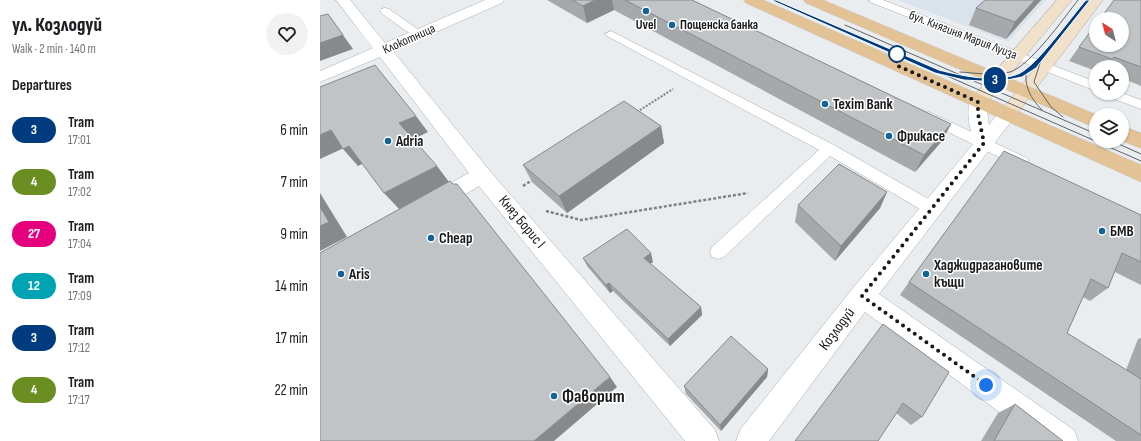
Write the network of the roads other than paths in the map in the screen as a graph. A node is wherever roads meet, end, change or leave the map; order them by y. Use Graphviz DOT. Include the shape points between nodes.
graph roads {
  1 [pos="343,0"];
  2 [pos="497,0"];
  3 [pos="751,0"];
  4 [pos="811,0"];
  5 [pos="874,0"];
  6 [pos="1065,0"];
  7 [pos="1096,0"];
  8 [pos="385,11"];
  9 [pos="611,34"];
  10 [pos="419,35"];
  11 [pos="382,50"];
  12 [pos="1017,56"];
  13 [pos="1044,67"];
  14 [pos="320,77"];
  15 [pos="997,80"];
  16 [pos="1089,84"];
  17 [pos="1025,92"];
  18 [pos="1128,100"];
  19 [pos="978,102"];
  20 [pos="1141,105"];
  21 [pos="918,112"];
  22 [pos="1007,115"];
  23 [pos="1089,119"];
  24 [pos="1129,136"];
  25 [pos="1141,141"];
  26 [pos="984,143"];
  27 [pos="829,149"];
  28 [pos="1036,168"];
  29 [pos="1141,174"];
  30 [pos="482,175"];
  31 [pos="931,208"];
  32 [pos="414,212"];
  33 [pos="718,252"];
  34 [pos="862,296"];
  35 [pos="704,441"];
  36 [pos="751,441"];
  37 [pos="1063,441"];
  1 -- 11 [label="street, Княз Борис I"];
  2 -- 10 [label="street, Клокотница"];
  3 -- 19 [label="main road"];
  4 -- 15 [label="main road, бул. Княгиня Мария Луиза"];
  5 -- 12 [label="lane, бул. Княгиня Мария Луиза"];
  6 -- 12 [label="main road"];
  7 -- 13 [label="main road, Козлодуй"];
  8 -- 10 [label="lane"];
  9 -- 27 [label="lane"];
  10 -- 11 [label="street, Клокотница"];
  11 -- 14 [label="street, Клокотница"];
  11 -- 30 [label="street, Княз Борис I"];
  12 -- 13 [label="lane, бул. Княгиня Мария Луиза"];
  12 -- 15 [label="main road"];
  13 -- 16 [label="lane, бул. Княгиня Мария Луиза"];
  13 -- 17 [label="main road, Козлодуй"];
  15 -- 17 [label="main road, бул. Княгиня Мария Луиза"];
  15 -- 19 [label="main road"];
  17 -- 22 [label="main road, Козлодуй"];
  17 -- 23 [label="main road, бул. Княгиня Мария Луиза"];
  18 -- 20 [label="lane"];
  19 -- 22 [label="main road"];
  19 -- 26 [label="street"];
  21 -- 26 [label="lane"];
  22 -- 26 [label="street, Козлодуй"];
  22 -- 29 [label="main road"];
  24 -- 25 [label="main road"];
  26 -- 28 [label="lane"];
  26 -- 31 [label="street, Козлодуй"];
  27 -- 31 [label="lane"];
  27 -- 33 [label="lane"];
  30 -- 32 [label="street"];
  30 -- 35 [label="street, Княз Борис I"];
  31 -- 34 [label="street, Козлодуй"];
  34 -- 36 [label="street, Козлодуй"];
  34 -- 37 [label="street"];
}
